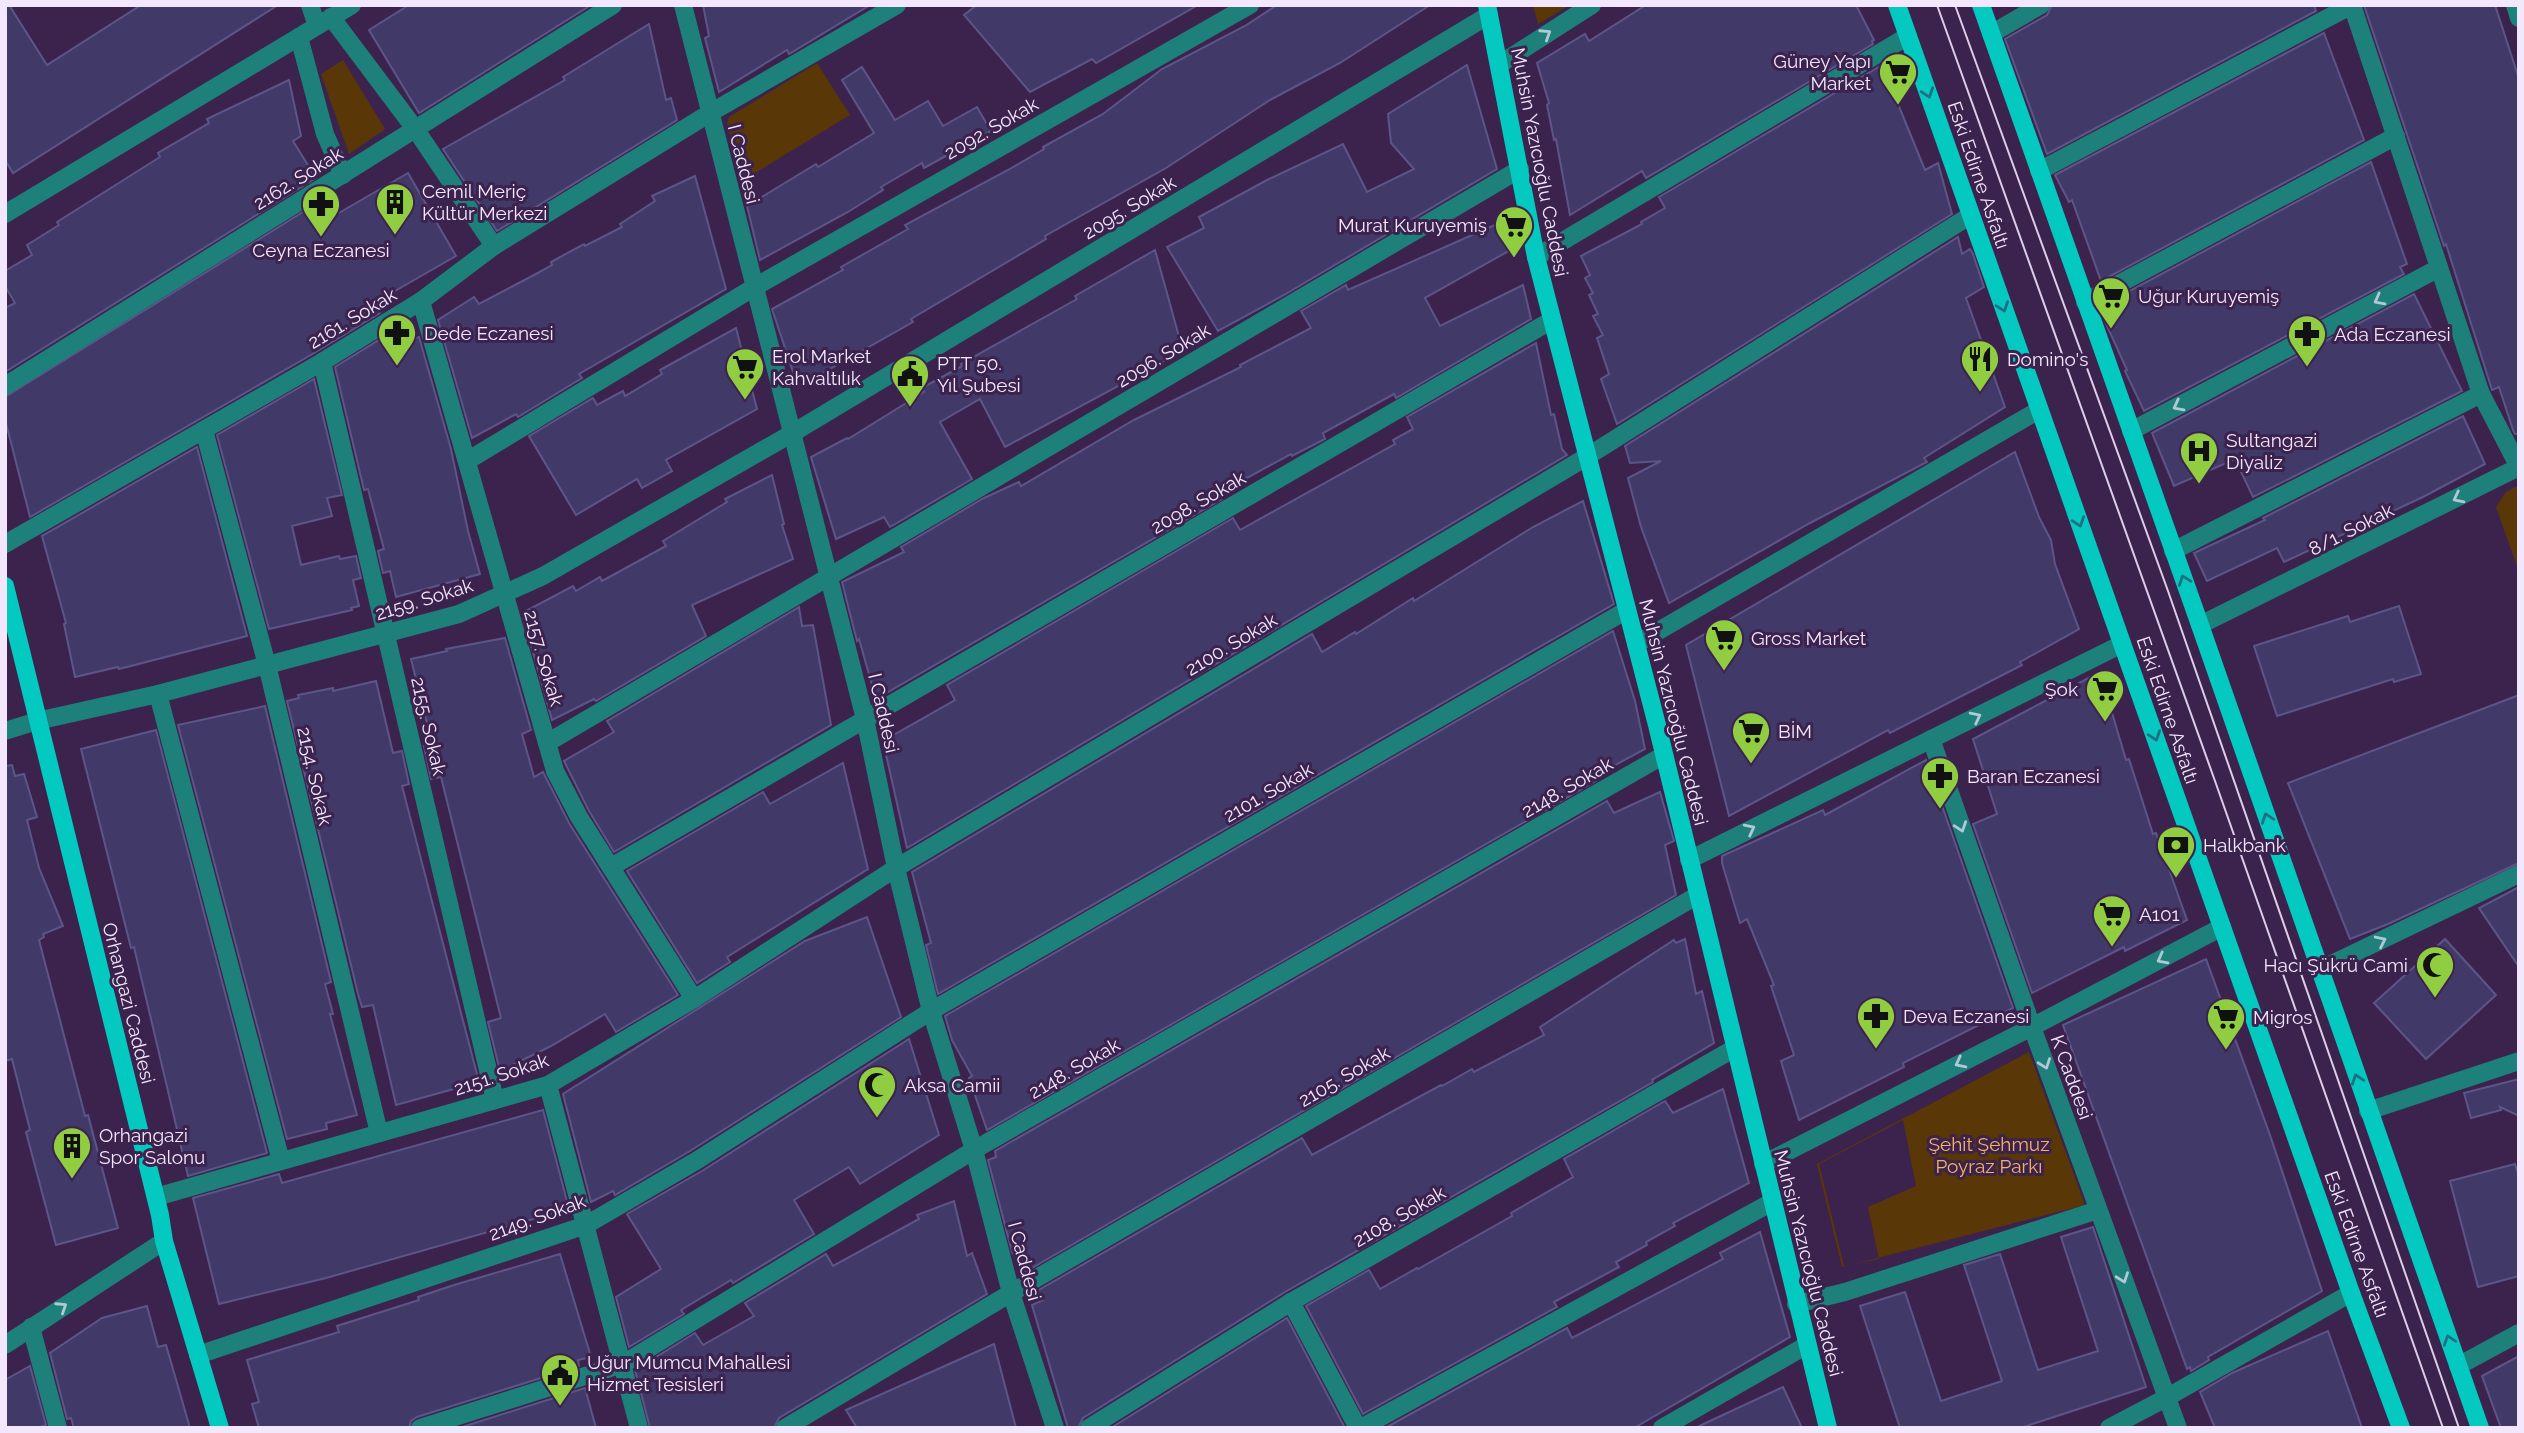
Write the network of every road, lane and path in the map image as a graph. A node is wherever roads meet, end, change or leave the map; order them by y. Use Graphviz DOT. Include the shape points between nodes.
graph roads {
  1 [pos="310,5"];
  2 [pos="352,5"];
  3 [pos="613,5"];
  4 [pos="683,5"];
  5 [pos="897,5"];
  6 [pos="1250,5"];
  7 [pos="1592,5"];
  8 [pos="1897,5"];
  9 [pos="1981,5"];
  10 [pos="2041,5"];
  11 [pos="2352,5"];
  12 [pos="2515,5"];
  13 [pos="1488,10"];
  14 [pos="2519,18"];
  15 [pos="324,22"];
  16 [pos="1991,34"];
  17 [pos="1908,36"];
  18 [pos="299,37"];
  19 [pos="1500,64"];
  20 [pos="710,113"];
  21 [pos="416,130"];
  22 [pos="2396,136"];
  23 [pos="1520,169"];
  24 [pos="2039,171"];
  25 [pos="343,175"];
  26 [pos="5,214"];
  27 [pos="1971,215"];
  28 [pos="494,246"];
  29 [pos="1536,257"];
  30 [pos="2439,268"];
  31 [pos="753,288"];
  32 [pos="421,301"];
  33 [pos="2085,302"];
  34 [pos="1552,320"];
  35 [pos="322,362"];
  36 [pos="5,386"];
  37 [pos="2481,394"];
  38 [pos="2039,410"];
  39 [pos="204,430"];
  40 [pos="2131,431"];
  41 [pos="791,434"];
  42 [pos="1588,456"];
  43 [pos="467,461"];
  44 [pos="2519,467"];
  45 [pos="5,544"];
  46 [pos="2173,551"];
  47 [pos="828,577"];
  48 [pos="5,586"];
  49 [pos="503,595"];
  50 [pos="1627,610"];
  51 [pos="2200,625"];
  52 [pos="385,633"];
  53 [pos="1636,644"];
  54 [pos="2122,644"];
  55 [pos="267,665"];
  56 [pos="158,694"];
  57 [pos="865,719"];
  58 [pos="37,721"];
  59 [pos="5,732"];
  60 [pos="1931,739"];
  61 [pos="547,743"];
  62 [pos="1664,755"];
  63 [pos="1689,860"];
  64 [pos="611,867"];
  65 [pos="896,868"];
  66 [pos="2519,874"];
  67 [pos="1698,895"];
  68 [pos="2222,927"];
  69 [pos="2319,970"];
  70 [pos="694,999"];
  71 [pos="931,1011"];
  72 [pos="2032,1027"];
  73 [pos="1735,1048"];
  74 [pos="2519,1061"];
  75 [pos="548,1085"];
  76 [pos="495,1100"];
  77 [pos="2368,1111"];
  78 [pos="379,1133"];
  79 [pos="974,1150"];
  80 [pos="281,1161"];
  81 [pos="1763,1164"];
  82 [pos="156,1197"];
  83 [pos="1772,1202"];
  84 [pos="2098,1210"];
  85 [pos="586,1225"];
  86 [pos="164,1241"];
  87 [pos="1011,1293"];
  88 [pos="2351,1293"];
  89 [pos="1291,1302"];
  90 [pos="1796,1304"];
  91 [pos="31,1327"];
  92 [pos="2519,1333"];
  93 [pos="5,1345"];
  94 [pos="1807,1345"];
  95 [pos="198,1355"];
  96 [pos="623,1364"];
  97 [pos="2458,1366"];
  98 [pos="2166,1398"];
  99 [pos="58,1428"];
  100 [pos="220,1428"];
  101 [pos="420,1428"];
  102 [pos="639,1428"];
  103 [pos="785,1428"];
  104 [pos="1055,1428"];
  105 [pos="1089,1428"];
  106 [pos="1359,1428"];
  107 [pos="1662,1428"];
  108 [pos="1828,1428"];
  109 [pos="2109,1428"];
  110 [pos="2178,1428"];
  111 [pos="2401,1428"];
  112 [pos="2480,1428"];
  1 -- 15 [label="street"];
  2 -- 15 [label="street"];
  3 -- 21 [label="street, 2162. Sokak"];
  4 -- 20 [label="street, I Caddesi"];
  5 -- 20 [label="street, 2161. Sokak"];
  6 -- 31 [label="street, 2092. Sokak"];
  19 -- 7 [label="street, one-way"];
  8 -- 17 [label="main road, Eski Edirne Asfaltı"];
  9 -- 16 [label="main road"];
  10 -- 16 [label="street"];
  11 -- 22 [label="street"];
  11 -- 24 [label="street"];
  12 -- 14 [label="street"];
  13 -- 19 [label="main road, Muhsin Yazıcıoğlu Caddesi"];
  13 -- 41 [label="street, 2095. Sokak"];
  15 -- 18 [label="street"];
  15 -- 21 [label="street"];
  16 -- 24 [label="main road"];
  17 -- 27 [label="main road, Eski Edirne Asfaltı, one-way"];
  17 -- 29 [label="street"];
  18 -- 25 [label="street" via="325,134"];
  18 -- 26 [label="street"];
  19 -- 23 [label="main road, Muhsin Yazıcıoğlu Caddesi"];
  20 -- 28 [label="street, 2161. Sokak"];
  20 -- 31 [label="street, I Caddesi"];
  21 -- 25 [label="street, 2162. Sokak"];
  21 -- 28 [label="street"];
  22 -- 30 [label="street"];
  22 -- 33 [label="street"];
  23 -- 29 [label="main road, Muhsin Yazıcıoğlu Caddesi"];
  23 -- 47 [label="street, 2096. Sokak"];
  24 -- 33 [label="main road"];
  25 -- 36 [label="street, 2162. Sokak"];
  27 -- 38 [label="main road, Eski Edirne Asfaltı, one-way"];
  27 -- 42 [label="street, 2100. Sokak"];
  28 -- 32 [label="street, 2161. Sokak"];
  29 -- 34 [label="main road, Muhsin Yazıcıoğlu Caddesi"];
  30 -- 37 [label="street"];
  30 -- 40 [label="street, one-way"];
  31 -- 41 [label="street, I Caddesi"];
  31 -- 43 [label="street, 2092. Sokak"];
  32 -- 35 [label="street, 2161. Sokak"];
  32 -- 43 [label="street, 2157. Sokak"];
  33 -- 40 [label="main road"];
  34 -- 42 [label="main road, Muhsin Yazıcıoğlu Caddesi"];
  34 -- 57 [label="street, 2098. Sokak"];
  35 -- 39 [label="street, 2161. Sokak"];
  35 -- 52 [label="street, 2155. Sokak"];
  37 -- 44 [label="street"];
  37 -- 46 [label="street"];
  38 -- 53 [label="street"];
  38 -- 54 [label="main road, Eski Edirne Asfaltı, one-way"];
  39 -- 45 [label="street, 2161. Sokak"];
  39 -- 55 [label="street, 2154. Sokak"];
  40 -- 46 [label="main road"];
  41 -- 47 [label="street, I Caddesi"];
  41 -- 49 [label="street, 2159. Sokak"];
  42 -- 50 [label="main road, Muhsin Yazıcıoğlu Caddesi"];
  42 -- 65 [label="street, 2100. Sokak"];
  43 -- 49 [label="street, 2157. Sokak"];
  44 -- 51 [label="street, 8/1. Sokak, one-way"];
  51 -- 46 [label="main road, one-way"];
  47 -- 57 [label="street, I Caddesi"];
  47 -- 61 [label="street, 2096. Sokak"];
  48 -- 58 [label="main road, Orhangazi Caddesi"];
  49 -- 52 [label="street, 2159. Sokak" via="459,614"];
  49 -- 61 [label="street, 2157. Sokak"];
  50 -- 53 [label="main road, Muhsin Yazıcıoğlu Caddesi"];
  50 -- 71 [label="street, 2101. Sokak"];
  69 -- 51 [label="main road, one-way"];
  52 -- 55 [label="street, 2159. Sokak"];
  52 -- 76 [label="street, 2155. Sokak"];
  53 -- 62 [label="main road, Muhsin Yazıcıoğlu Caddesi"];
  60 -- 54 [label="street, one-way"];
  54 -- 68 [label="main road, Eski Edirne Asfaltı, one-way"];
  55 -- 56 [label="street, 2159. Sokak"];
  55 -- 78 [label="street, 2154. Sokak"];
  56 -- 58 [label="street, 2159. Sokak"];
  56 -- 80 [label="street"];
  57 -- 64 [label="street, 2098. Sokak"];
  57 -- 65 [label="street, I Caddesi"];
  58 -- 59 [label="street, 2159. Sokak"];
  58 -- 82 [label="main road, Orhangazi Caddesi"];
  63 -- 60 [label="street, one-way"];
  60 -- 72 [label="street, K Caddesi, one-way"];
  61 -- 64 [label="street, 2157. Sokak" via="555,771"];
  62 -- 63 [label="main road, Muhsin Yazıcıoğlu Caddesi"];
  62 -- 79 [label="street, 2148. Sokak"];
  63 -- 67 [label="main road, Muhsin Yazıcıoğlu Caddesi"];
  64 -- 70 [label="street, 2157. Sokak"];
  65 -- 70 [label="street, 2151. Sokak"];
  65 -- 71 [label="street, I Caddesi"];
  69 -- 66 [label="street, one-way"];
  67 -- 73 [label="main road, Muhsin Yazıcıoğlu Caddesi"];
  67 -- 87 [label="street, 2105. Sokak"];
  68 -- 72 [label="street, one-way"];
  68 -- 88 [label="main road, Eski Edirne Asfaltı"];
  77 -- 69 [label="main road, one-way"];
  70 -- 75 [label="street, 2151. Sokak"];
  71 -- 79 [label="street, I Caddesi"];
  71 -- 85 [label="street, 2149. Sokak" via="696,1161"];
  72 -- 81 [label="street, one-way"];
  72 -- 84 [label="street, K Caddesi, one-way"];
  73 -- 81 [label="main road, Muhsin Yazıcıoğlu Caddesi"];
  73 -- 89 [label="street, 2108. Sokak"];
  74 -- 77 [label="street"];
  75 -- 76 [label="street, 2151. Sokak"];
  75 -- 85 [label="street"];
  76 -- 78 [label="street, 2151. Sokak"];
  97 -- 77 [label="main road, one-way"];
  78 -- 80 [label="street, 2151. Sokak"];
  79 -- 87 [label="street, I Caddesi"];
  79 -- 96 [label="street, 2148. Sokak"];
  80 -- 82 [label="street, 2151. Sokak"];
  81 -- 83 [label="main road, Muhsin Yazıcıoğlu Caddesi"];
  82 -- 86 [label="main road, Orhangazi Caddesi"];
  83 -- 90 [label="main road, Muhsin Yazıcıoğlu Caddesi"];
  83 -- 106 [label="street"];
  84 -- 90 [label="street"];
  84 -- 98 [label="street, K Caddesi, one-way"];
  85 -- 95 [label="street, 2149. Sokak"];
  85 -- 96 [label="street"];
  91 -- 86 [label="street, one-way"];
  86 -- 95 [label="main road, Orhangazi Caddesi"];
  87 -- 103 [label="street, 2105. Sokak"];
  87 -- 104 [label="street, I Caddesi"];
  88 -- 98 [label="street"];
  88 -- 111 [label="main road, Eski Edirne Asfaltı"];
  89 -- 105 [label="street, 2108. Sokak"];
  89 -- 106 [label="street"];
  90 -- 94 [label="main road, Muhsin Yazıcıoğlu Caddesi"];
  91 -- 93 [label="street"];
  91 -- 99 [label="street"];
  92 -- 97 [label="street"];
  94 -- 107 [label="street"];
  94 -- 108 [label="main road, Muhsin Yazıcıoğlu Caddesi"];
  95 -- 100 [label="main road, Orhangazi Caddesi"];
  96 -- 101 [label="street, 2148. Sokak"];
  96 -- 102 [label="street"];
  97 -- 112 [label="main road"];
  98 -- 109 [label="street"];
  98 -- 110 [label="street, K Caddesi"];
}
